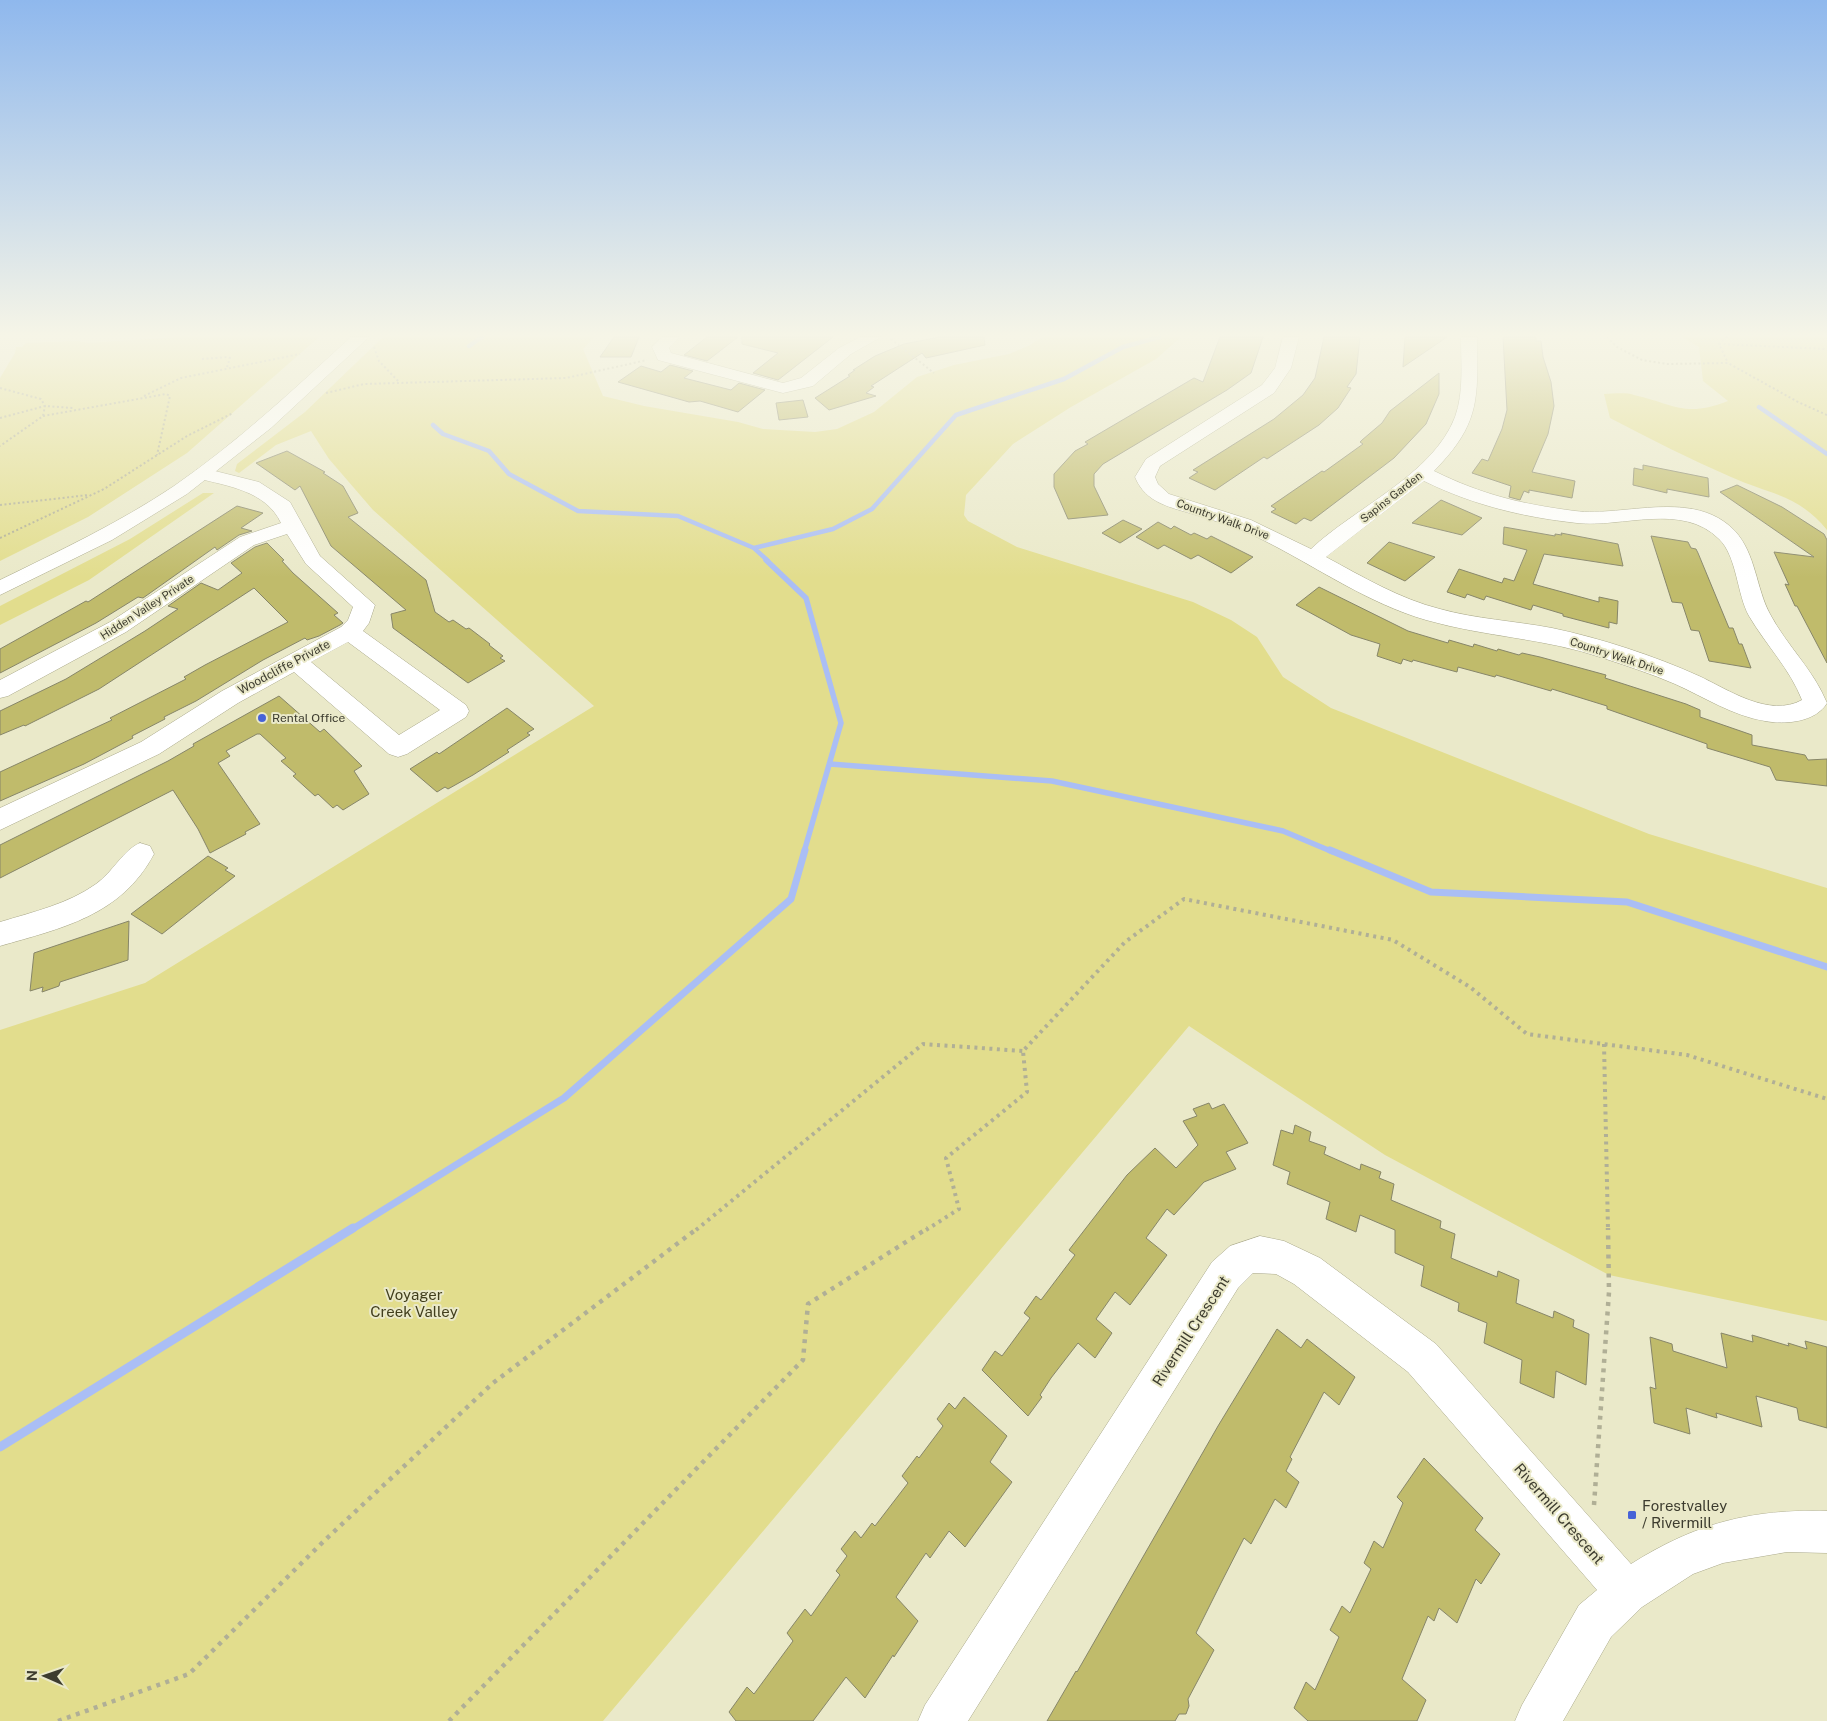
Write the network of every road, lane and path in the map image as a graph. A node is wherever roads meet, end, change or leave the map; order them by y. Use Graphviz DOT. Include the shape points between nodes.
graph roads {
  1 [pos="41,417"];
  2 [pos="165,417"];
  3 [pos="223,417"];
  4 [pos="242,417"];
  5 [pos="275,417"];
  6 [pos="1223,417"];
  7 [pos="1463,417"];
  8 [pos="217,441"];
  9 [pos="0,446"];
  10 [pos="202,452"];
  11 [pos="157,455"];
  12 [pos="180,470"];
  13 [pos="203,474"];
  14 [pos="1422,474"];
  15 [pos="91,495"];
  16 [pos="0,505"];
  17 [pos="294,525"];
  18 [pos="0,538"];
  19 [pos="1313,559"];
  20 [pos="0,572"];
  21 [pos="0,588"];
  22 [pos="350,632"];
  23 [pos="295,661"];
  24 [pos="0,690"];
  25 [pos="0,820"];
  26 [pos="140,854"];
  27 [pos="0,934"];
  28 [pos="1604,1044"];
  29 [pos="1022,1051"];
  30 [pos="1827,1099"];
  31 [pos="1594,1508"];
  32 [pos="1827,1532"];
  33 [pos="1627,1592"];
  34 [pos="58,1721"];
  35 [pos="449,1721"];
  36 [pos="941,1721"];
  37 [pos="1538,1721"];
  1 -- 9 [label="path"];
  2 -- 11 [label="path"];
  3 -- 11 [label="path" via="204,425"];
  4 -- 8 [label="street"];
  5 -- 13 [label="street"];
  6 -- 19 [label="street, Country Walk Drive" via="1152,463 1145,477 1149,487 1162,498 1268,535"];
  7 -- 14 [label="street, Sapins Garden" via="1452,441"];
  10 -- 12 [label="street"];
  11 -- 15 [label="path"];
  12 -- 13 [label="street"];
  12 -- 20 [label="street" via="103,519"];
  13 -- 17 [label="street" via="252,486 283,506"];
  13 -- 21 [label="street" via="132,520"];
  14 -- 19 [label="street, Sapins Garden"];
  14 -- 19 [label="street, Country Walk Drive" via="1499,505 1593,518 1680,513 1716,527 1734,542 1758,612 1810,688 1815,703 1794,715 1758,711 1676,676 1570,640 1414,609"];
  15 -- 16 [label="path"];
  15 -- 18 [label="path"];
  17 -- 22 [label="street" via="313,560 364,605 358,623"];
  17 -- 24 [label="street, Hidden Valley Private" via="247,541 105,635"];
  22 -- 23 [label="street, Woodcliffe Private"];
  22 -- 23 [label="street" via="458,711 398,748"];
  23 -- 25 [label="street, Woodcliffe Private" via="230,697 150,748"];
  26 -- 27 [label="street" via="118,883 95,900 64,914"];
  28 -- 29 [label="path" via="1527,1034 1470,987 1393,940 1184,899 1125,942"];
  28 -- 30 [label="path" via="1687,1055"];
  28 -- 31 [label="path" via="1609,1292"];
  29 -- 34 [label="path" via="923,1044 726,1207 493,1383 325,1540 189,1674"];
  29 -- 35 [label="path" via="1027,1092 946,1158 959,1209 808,1304 803,1360"];
  32 -- 33 [label="street" via="1787,1531 1723,1542 1680,1558"];
  33 -- 36 [label="street, Rivermill Crescent" via="1422,1358 1307,1271 1287,1259 1267,1253 1244,1259 1225,1275"];
  33 -- 37 [label="street" via="1595,1621"];
}
